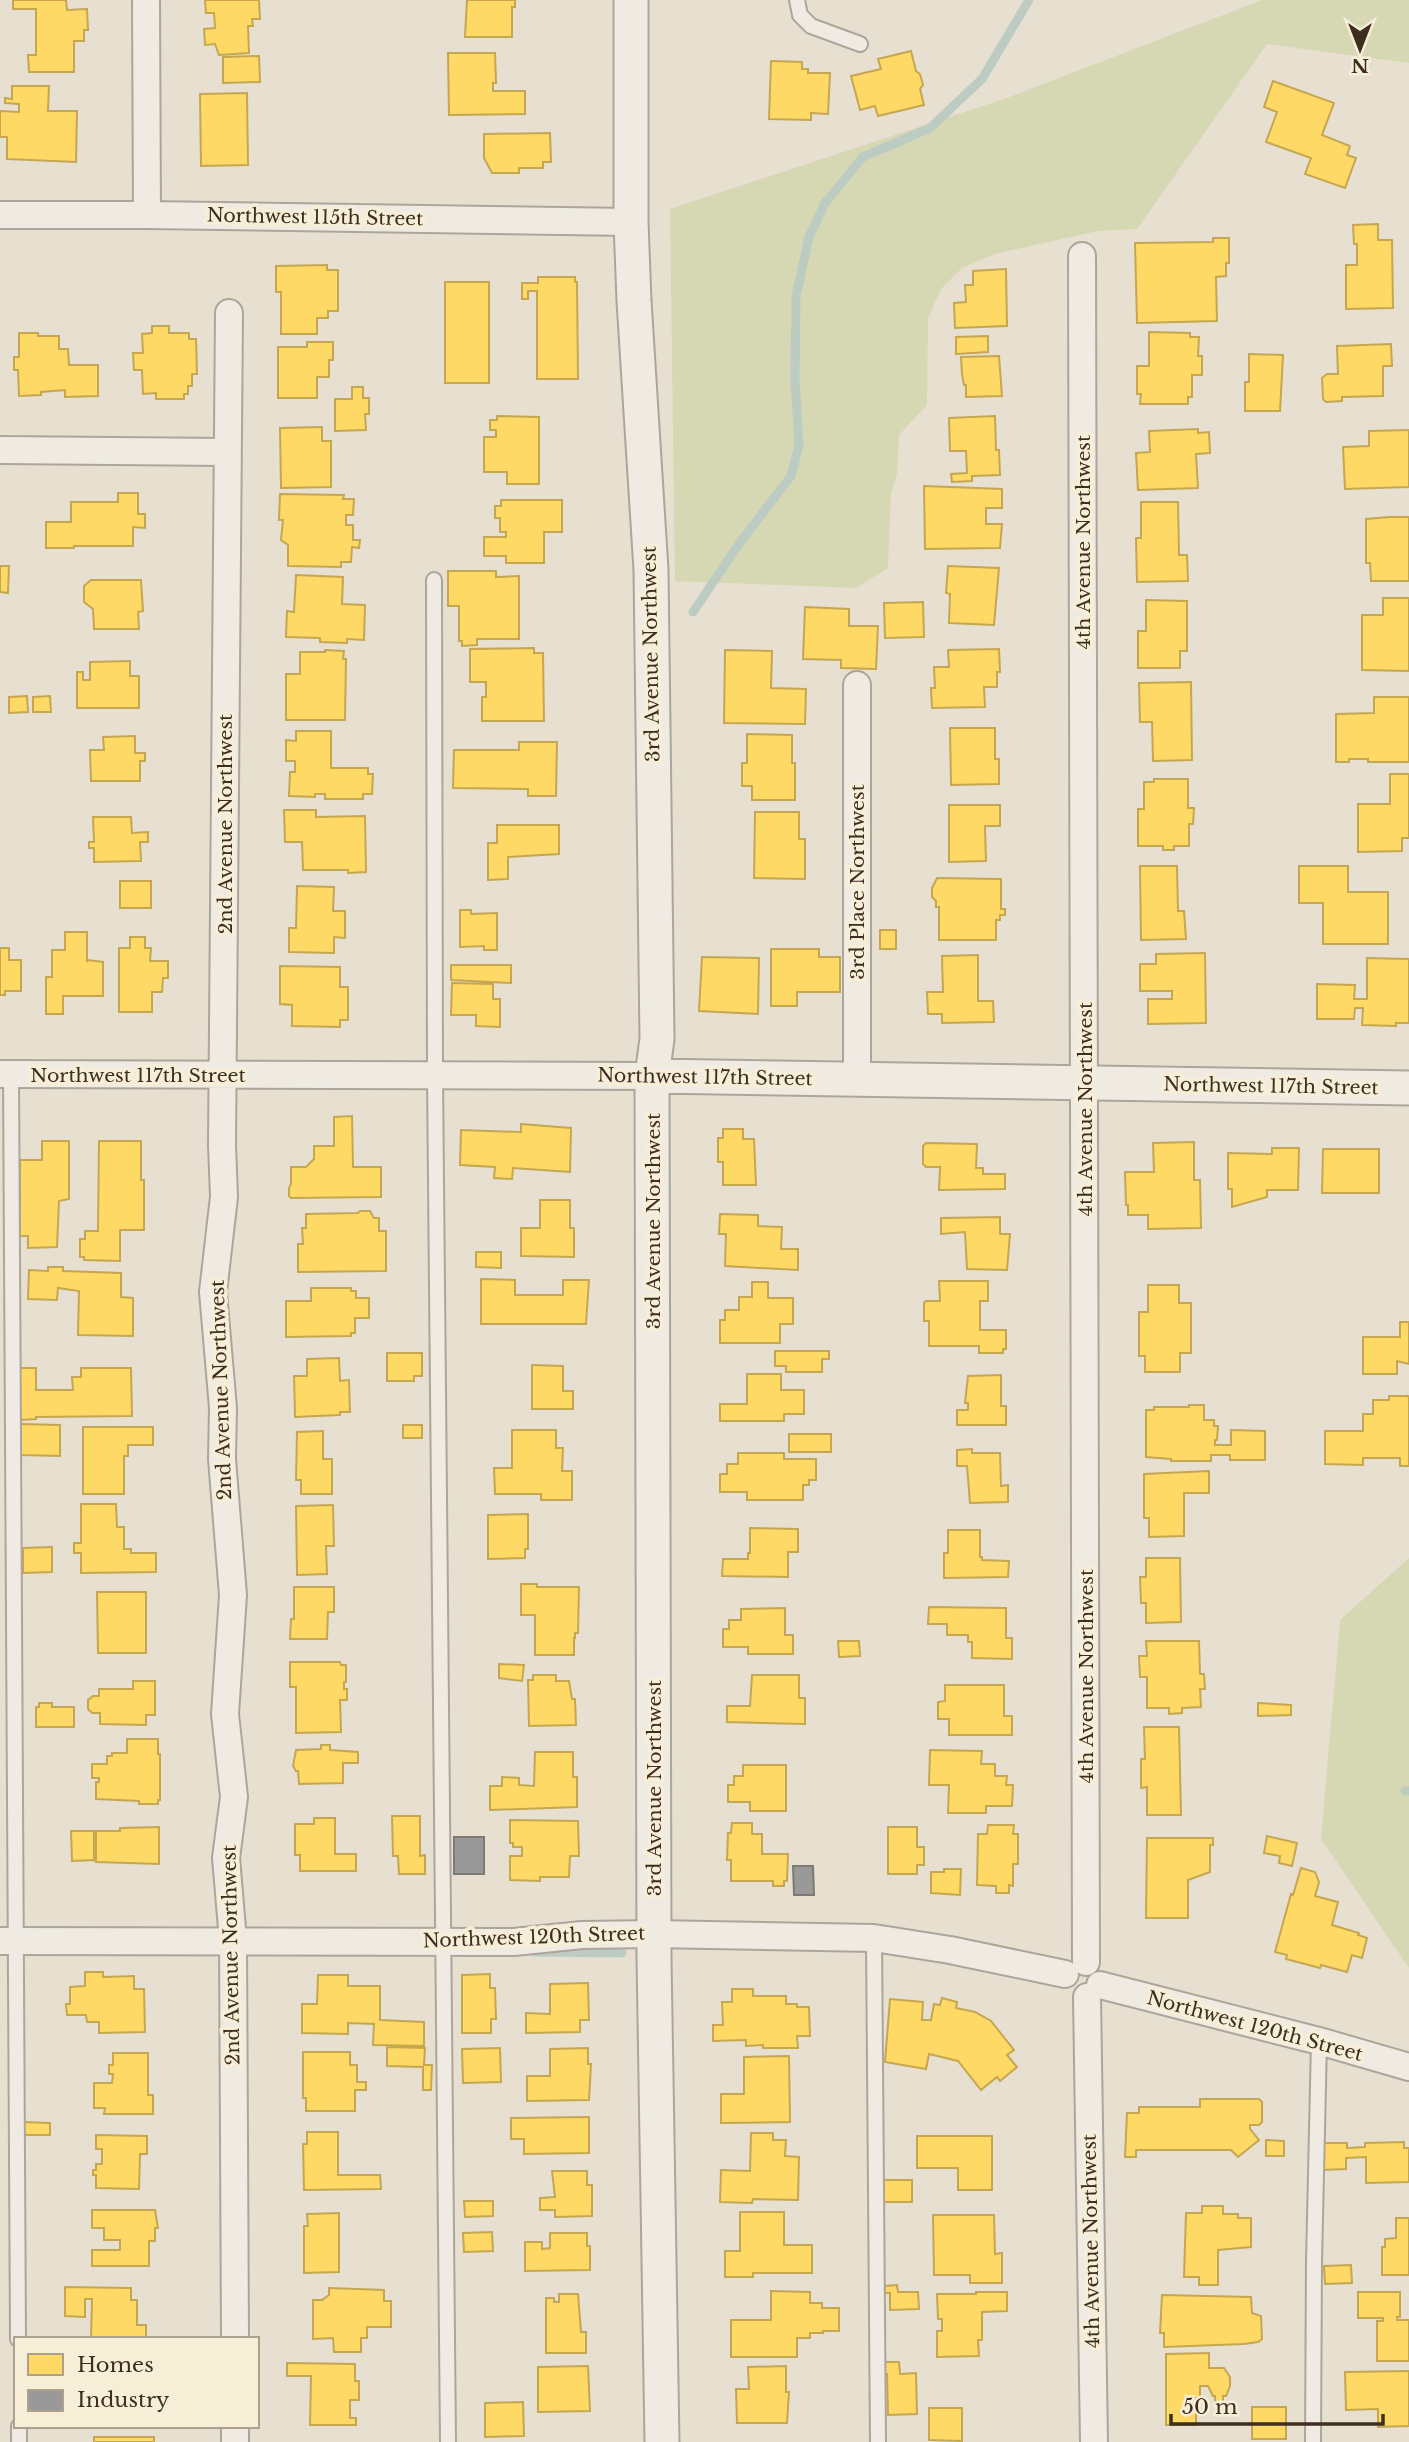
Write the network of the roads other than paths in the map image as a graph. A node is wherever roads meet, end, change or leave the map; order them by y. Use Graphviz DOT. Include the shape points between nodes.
graph roads {
  1 [pos="146,0"];
  2 [pos="631,0"];
  3 [pos="797,0"];
  4 [pos="860,44"];
  5 [pos="0,215"];
  6 [pos="147,215"];
  7 [pos="631,222"];
  8 [pos="1082,256"];
  9 [pos="229,313"];
  10 [pos="0,450"];
  11 [pos="227,452"];
  12 [pos="434,580"];
  13 [pos="857,685"];
  14 [pos="6,1074"];
  15 [pos="224,1076"];
  16 [pos="435,1076"];
  17 [pos="652,1076"];
  18 [pos="857,1080"];
  19 [pos="1085,1084"];
  20 [pos="1409,1088"];
  21 [pos="654,1934"];
  22 [pos="874,1938"];
  23 [pos="233,1940"];
  24 [pos="8,1941"];
  25 [pos="444,1941"];
  26 [pos="1076,1968"];
  27 [pos="1094,1991"];
  28 [pos="1319,2041"];
  29 [pos="1409,2067"];
  30 [pos="18,2337"];
  31 [pos="235,2337"];
  32 [pos="448,2442"];
  33 [pos="662,2442"];
  34 [pos="878,2442"];
  35 [pos="1094,2442"];
  36 [pos="1313,2442"];
  1 -- 6 [label="street"];
  2 -- 7 [label="street, 3rd Avenue Northwest"];
  3 -- 4 [label="lane" via="800,15 811,26"];
  5 -- 6 [label="street, Northwest 115th Street"];
  6 -- 7 [label="street, Northwest 115th Street"];
  7 -- 17 [label="street, 3rd Avenue Northwest" via="651,570 657,1039"];
  8 -- 19 [label="street, 4th Avenue Northwest"];
  9 -- 11 [label="street, 2nd Avenue Northwest"];
  10 -- 11 [label="street"];
  11 -- 15 [label="street, 2nd Avenue Northwest"];
  12 -- 16 [label="lane"];
  13 -- 18 [label="street, 3rd Place Northwest"];
  14 -- 15 [label="street, Northwest 117th Street"];
  14 -- 24 [label="lane"];
  15 -- 16 [label="street, Northwest 117th Street"];
  15 -- 23 [label="street, 2nd Avenue Northwest" via="224,1198 213,1292 233,1595 225,1714 234,1797 226,1858"];
  16 -- 17 [label="street, Northwest 117th Street"];
  16 -- 25 [label="lane"];
  17 -- 18 [label="street, Northwest 117th Street"];
  17 -- 21 [label="street, 3rd Avenue Northwest"];
  18 -- 19 [label="street, Northwest 117th Street"];
  19 -- 20 [label="street, Northwest 117th Street"];
  19 -- 26 [label="street, 4th Avenue Northwest"];
  21 -- 22 [label="street, Northwest 120th Street"];
  21 -- 25 [label="street, Northwest 120th Street"];
  21 -- 33 [label="street, 3rd Avenue Northwest"];
  22 -- 26 [label="street, Northwest 120th Street"];
  22 -- 34 [label="lane"];
  23 -- 24 [label="street, Northwest 120th Street"];
  23 -- 25 [label="street, Northwest 120th Street"];
  23 -- 31 [label="street, 2nd Avenue Northwest"];
  24 -- 30 [label="lane"];
  25 -- 32 [label="lane"];
  26 -- 27 [label="street" via="1099,1970"];
  27 -- 28 [label="street, Northwest 120th Street"];
  27 -- 35 [label="street, 4th Avenue Northwest"];
  28 -- 29 [label="street, Northwest 120th Street"];
  28 -- 36 [label="lane"];
}
